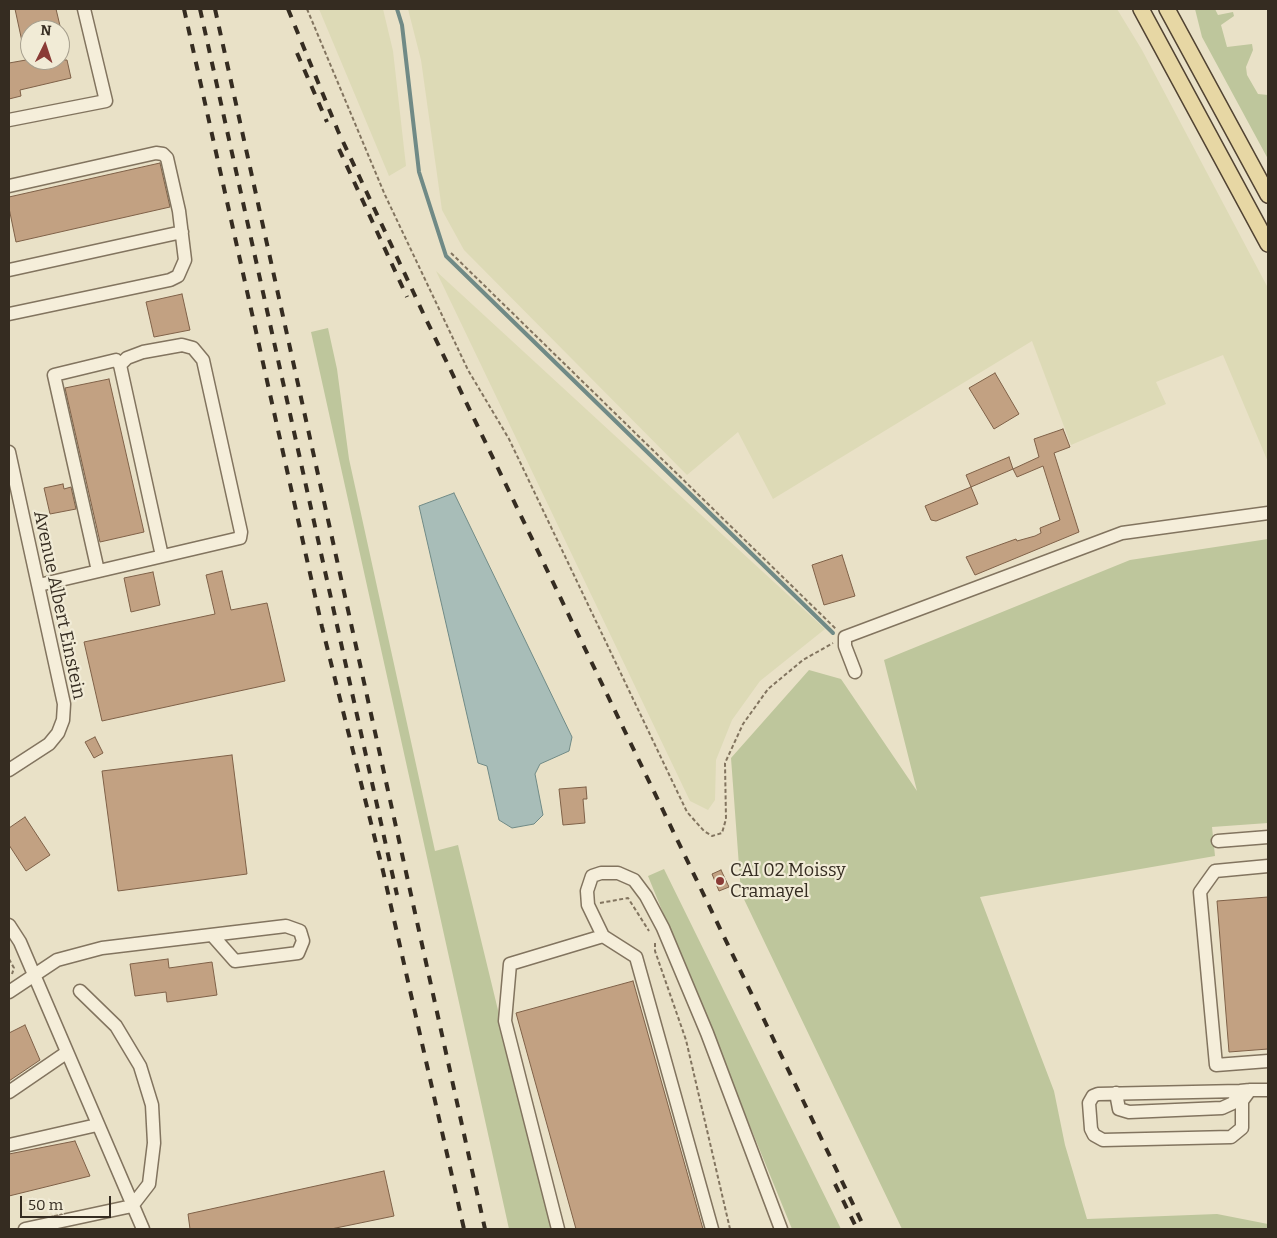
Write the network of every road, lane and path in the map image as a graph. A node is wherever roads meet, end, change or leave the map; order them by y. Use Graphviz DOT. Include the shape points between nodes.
graph roads {
  1 [pos="84,9"];
  2 [pos="307,9"];
  3 [pos="1141,9"];
  4 [pos="1167,9"];
  5 [pos="9,120"];
  6 [pos="9,186"];
  7 [pos="1268,195"];
  8 [pos="182,232"];
  9 [pos="1268,244"];
  10 [pos="451,253"];
  11 [pos="9,270"];
  12 [pos="9,314"];
  13 [pos="120,365"];
  14 [pos="9,452"];
  15 [pos="1268,513"];
  16 [pos="162,556"];
  17 [pos="98,571"];
  18 [pos="39,585"];
  19 [pos="845,637"];
  20 [pos="855,672"];
  21 [pos="9,770"];
  22 [pos="1268,837"];
  23 [pos="1218,841"];
  24 [pos="1268,866"];
  25 [pos="588,905"];
  26 [pos="9,925"];
  27 [pos="663,928"];
  28 [pos="650,931"];
  29 [pos="212,935"];
  30 [pos="603,936"];
  31 [pos="9,959"];
  32 [pos="34,975"];
  33 [pos="9,978"];
  34 [pos="80,991"];
  35 [pos="9,992"];
  36 [pos="66,1053"];
  37 [pos="1268,1061"];
  38 [pos="1245,1090"];
  39 [pos="1268,1090"];
  40 [pos="9,1092"];
  41 [pos="1116,1094"];
  42 [pos="97,1126"];
  43 [pos="9,1145"];
  44 [pos="132,1206"];
  45 [pos="25,1229"];
  46 [pos="143,1229"];
  47 [pos="558,1229"];
  48 [pos="712,1229"];
  49 [pos="730,1229"];
  50 [pos="781,1229"];
  1 -- 5 [label="street" via="106,101"];
  2 -- 19 [label="path" via="385,195 468,370 500,422 687,812 704,831 712,836 722,833 726,819 725,763 743,724 768,689 803,660"];
  3 -- 9 [label="main road"];
  4 -- 7 [label="main road"];
  6 -- 8 [label="street" via="163,154 167,158"];
  8 -- 11 [label="street"];
  8 -- 12 [label="street" via="185,260 178,276 170,280"];
  10 -- 19 [label="path"];
  13 -- 16 [label="street"];
  13 -- 16 [label="street" via="127,358 143,352 182,345 193,348 203,360 207,375 240,538"];
  13 -- 17 [label="street" via="116,360 54,374"];
  14 -- 18 [label="street, Avenue Albert Einstein"];
  15 -- 19 [label="street" via="1122,533"];
  16 -- 17 [label="street"];
  17 -- 18 [label="street"];
  18 -- 21 [label="street, Avenue Albert Einstein" via="64,704 63,720 49,744"];
  19 -- 20 [label="street"];
  22 -- 23 [label="street"];
  24 -- 37 [label="street" via="1215,871 1200,892 1216,1065"];
  25 -- 27 [label="street" via="587,891 592,876 618,873 634,880"];
  25 -- 28 [label="path" via="628,898"];
  25 -- 30 [label="street"];
  26 -- 32 [label="street"];
  27 -- 49 [label="path" via="655,940 655,951 686,1040"];
  27 -- 50 [label="street" via="707,1033"];
  29 -- 29 [label="street" via="236,960 298,953 302,941 300,932 286,926"];
  29 -- 32 [label="street" via="102,948 57,960"];
  30 -- 47 [label="street" via="510,964 505,1022"];
  30 -- 48 [label="street" via="636,957"];
  31 -- 33 [label="path" via="14,968"];
  32 -- 35 [label="street"];
  32 -- 36 [label="street"];
  34 -- 44 [label="street" via="116,1026 140,1066 152,1105 154,1143 149,1184"];
  36 -- 40 [label="street"];
  36 -- 42 [label="street"];
  38 -- 39 [label="street"];
  38 -- 41 [label="street"];
  38 -- 41 [label="street" via="1233,1103 1222,1108 1129,1112 1119,1109"];
  38 -- 41 [label="street" via="1242,1128 1231,1137 1099,1138 1090,1129 1091,1099 1098,1094"];
  42 -- 43 [label="street"];
  42 -- 44 [label="street"];
  44 -- 45 [label="street"];
  44 -- 46 [label="street"];
}
